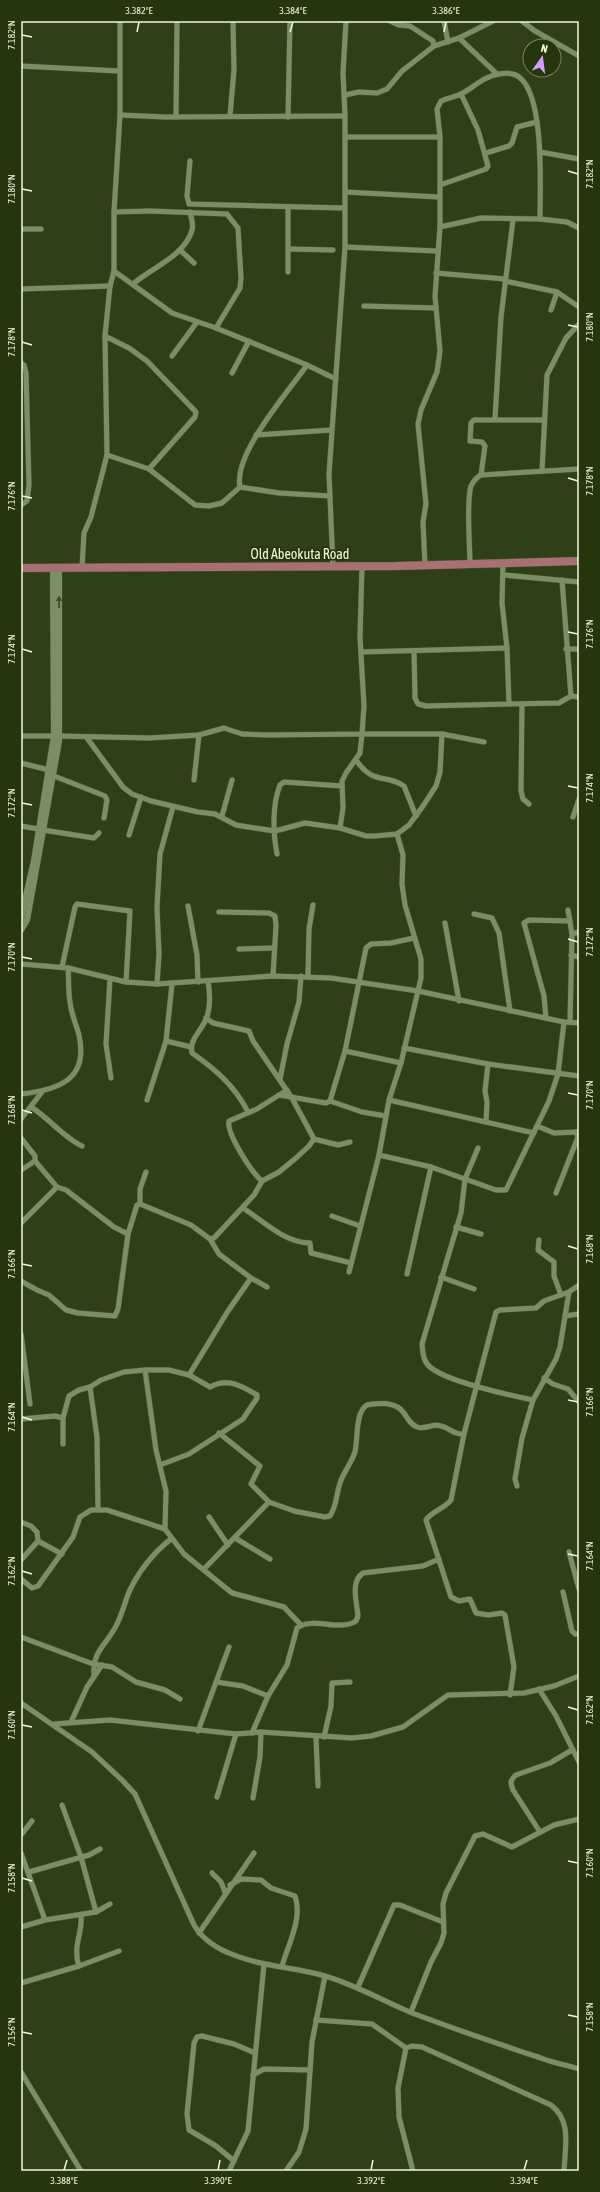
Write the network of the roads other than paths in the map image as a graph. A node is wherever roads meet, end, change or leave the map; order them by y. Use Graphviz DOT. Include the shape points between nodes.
graph roads {
  1 [pos="120,21"];
  2 [pos="178,21"];
  3 [pos="233,21"];
  4 [pos="290,21"];
  5 [pos="346,21"];
  6 [pos="390,21"];
  7 [pos="444,21"];
  8 [pos="493,21"];
  9 [pos="522,21"];
  10 [pos="459,38"];
  11 [pos="448,42"];
  12 [pos="434,46"];
  13 [pos="579,56"];
  14 [pos="21,66"];
  15 [pos="119,71"];
  16 [pos="497,74"];
  17 [pos="461,94"];
  18 [pos="345,95"];
  19 [pos="120,115"];
  20 [pos="230,116"];
  21 [pos="346,116"];
  22 [pos="176,117"];
  23 [pos="288,117"];
  24 [pos="537,122"];
  25 [pos="345,136"];
  26 [pos="440,137"];
  27 [pos="540,152"];
  28 [pos="486,153"];
  29 [pos="579,159"];
  30 [pos="190,161"];
  31 [pos="440,185"];
  32 [pos="345,192"];
  33 [pos="439,197"];
  34 [pos="288,207"];
  35 [pos="344,208"];
  36 [pos="114,212"];
  37 [pos="190,212"];
  38 [pos="540,219"];
  39 [pos="513,220"];
  40 [pos="440,226"];
  41 [pos="579,228"];
  42 [pos="41,229"];
  43 [pos="21,230"];
  44 [pos="345,248"];
  45 [pos="289,249"];
  46 [pos="180,250"];
  47 [pos="333,250"];
  48 [pos="437,252"];
  49 [pos="194,263"];
  50 [pos="114,271"];
  51 [pos="288,272"];
  52 [pos="436,273"];
  53 [pos="505,280"];
  54 [pos="133,284"];
  55 [pos="110,286"];
  56 [pos="21,289"];
  57 [pos="557,292"];
  58 [pos="364,306"];
  59 [pos="579,307"];
  60 [pos="436,308"];
  61 [pos="551,310"];
  62 [pos="198,322"];
  63 [pos="579,324"];
  64 [pos="216,328"];
  65 [pos="105,336"];
  66 [pos="249,341"];
  67 [pos="172,356"];
  68 [pos="21,363"];
  69 [pos="307,365"];
  70 [pos="232,373"];
  71 [pos="336,379"];
  72 [pos="495,419"];
  73 [pos="544,420"];
  74 [pos="331,430"];
  75 [pos="256,435"];
  76 [pos="107,455"];
  77 [pos="579,469"];
  78 [pos="149,470"];
  79 [pos="542,471"];
  80 [pos="481,475"];
  81 [pos="240,487"];
  82 [pos="330,496"];
  83 [pos="21,505"];
  84 [pos="579,562"];
  85 [pos="470,564"];
  86 [pos="503,564"];
  87 [pos="334,566"];
  88 [pos="362,566"];
  89 [pos="425,566"];
  90 [pos="21,568"];
  91 [pos="56,568"];
  92 [pos="82,568"];
  93 [pos="504,575"];
  94 [pos="562,580"];
  95 [pos="579,582"];
  96 [pos="507,648"];
  97 [pos="566,649"];
  98 [pos="579,649"];
  99 [pos="414,650"];
  100 [pos="361,652"];
  101 [pos="571,696"];
  102 [pos="579,697"];
  103 [pos="509,704"];
  104 [pos="522,704"];
  105 [pos="362,734"];
  106 [pos="442,734"];
  107 [pos="200,735"];
  108 [pos="21,736"];
  109 [pos="57,736"];
  110 [pos="87,738"];
  111 [pos="484,742"];
  112 [pos="356,760"];
  113 [pos="21,763"];
  114 [pos="49,770"];
  115 [pos="54,776"];
  116 [pos="194,780"];
  117 [pos="232,780"];
  118 [pos="342,786"];
  119 [pos="141,797"];
  120 [pos="579,799"];
  121 [pos="529,804"];
  122 [pos="173,807"];
  123 [pos="222,816"];
  124 [pos="416,816"];
  125 [pos="574,817"];
  126 [pos="104,818"];
  127 [pos="21,826"];
  128 [pos="340,828"];
  129 [pos="41,829"];
  130 [pos="275,831"];
  131 [pos="99,833"];
  132 [pos="397,834"];
  133 [pos="129,835"];
  134 [pos="276,854"];
  135 [pos="313,905"];
  136 [pos="188,906"];
  137 [pos="22,910"];
  138 [pos="568,910"];
  139 [pos="219,912"];
  140 [pos="474,914"];
  141 [pos="21,918"];
  142 [pos="570,921"];
  143 [pos="445,923"];
  144 [pos="21,930"];
  145 [pos="579,932"];
  146 [pos="572,934"];
  147 [pos="414,938"];
  148 [pos="274,948"];
  149 [pos="239,949"];
  150 [pos="571,955"];
  151 [pos="579,957"];
  152 [pos="21,964"];
  153 [pos="65,968"];
  154 [pos="273,976"];
  155 [pos="301,976"];
  156 [pos="308,976"];
  157 [pos="110,979"];
  158 [pos="208,981"];
  159 [pos="359,981"];
  160 [pos="126,982"];
  161 [pos="198,982"];
  162 [pos="157,984"];
  163 [pos="172,984"];
  164 [pos="418,991"];
  165 [pos="458,1001"];
  166 [pos="510,1011"];
  167 [pos="206,1018"];
  168 [pos="546,1018"];
  169 [pos="567,1022"];
  170 [pos="579,1023"];
  171 [pos="166,1041"];
  172 [pos="191,1046"];
  173 [pos="404,1048"];
  174 [pos="345,1051"];
  175 [pos="401,1063"];
  176 [pos="488,1064"];
  177 [pos="558,1074"];
  178 [pos="579,1076"];
  179 [pos="111,1078"];
  180 [pos="280,1079"];
  181 [pos="287,1090"];
  182 [pos="42,1092"];
  183 [pos="21,1094"];
  184 [pos="279,1095"];
  185 [pos="292,1098"];
  186 [pos="147,1100"];
  187 [pos="389,1100"];
  188 [pos="330,1101"];
  189 [pos="31,1107"];
  190 [pos="248,1112"];
  191 [pos="386,1116"];
  192 [pos="21,1119"];
  193 [pos="486,1122"];
  194 [pos="537,1126"];
  195 [pos="578,1132"];
  196 [pos="534,1133"];
  197 [pos="21,1138"];
  198 [pos="314,1139"];
  199 [pos="350,1142"];
  200 [pos="82,1146"];
  201 [pos="478,1148"];
  202 [pos="378,1155"];
  203 [pos="35,1162"];
  204 [pos="431,1168"];
  205 [pos="21,1170"];
  206 [pos="146,1172"];
  207 [pos="465,1179"];
  208 [pos="262,1181"];
  209 [pos="57,1187"];
  210 [pos="556,1193"];
  211 [pos="140,1204"];
  212 [pos="243,1208"];
  213 [pos="332,1216"];
  214 [pos="21,1223"];
  215 [pos="360,1226"];
  216 [pos="456,1227"];
  217 [pos="128,1234"];
  218 [pos="481,1234"];
  219 [pos="210,1239"];
  220 [pos="539,1240"];
  221 [pos="352,1263"];
  222 [pos="349,1272"];
  223 [pos="407,1274"];
  224 [pos="441,1277"];
  225 [pos="251,1278"];
  226 [pos="21,1281"];
  227 [pos="579,1285"];
  228 [pos="267,1287"];
  229 [pos="474,1289"];
  230 [pos="569,1292"];
  231 [pos="561,1295"];
  232 [pos="579,1314"];
  233 [pos="565,1316"];
  234 [pos="21,1334"];
  235 [pos="145,1370"];
  236 [pos="189,1375"];
  237 [pos="544,1378"];
  238 [pos="24,1384"];
  239 [pos="476,1385"];
  240 [pos="90,1387"];
  241 [pos="533,1400"];
  242 [pos="579,1402"];
  243 [pos="30,1404"];
  244 [pos="63,1418"];
  245 [pos="21,1419"];
  246 [pos="219,1433"];
  247 [pos="464,1434"];
  248 [pos="62,1444"];
  249 [pos="160,1465"];
  250 [pos="517,1486"];
  251 [pos="269,1502"];
  252 [pos="98,1509"];
  253 [pos="209,1517"];
  254 [pos="21,1522"];
  255 [pos="165,1529"];
  256 [pos="235,1538"];
  257 [pos="171,1539"];
  258 [pos="40,1540"];
  259 [pos="228,1545"];
  260 [pos="569,1552"];
  261 [pos="62,1554"];
  262 [pos="22,1556"];
  263 [pos="270,1559"];
  264 [pos="439,1559"];
  265 [pos="204,1569"];
  266 [pos="21,1579"];
  267 [pos="579,1589"];
  268 [pos="563,1592"];
  269 [pos="301,1625"];
  270 [pos="579,1634"];
  271 [pos="21,1637"];
  272 [pos="229,1647"];
  273 [pos="93,1664"];
  274 [pos="102,1665"];
  275 [pos="94,1676"];
  276 [pos="579,1676"];
  277 [pos="216,1682"];
  278 [pos="350,1682"];
  279 [pos="539,1690"];
  280 [pos="510,1694"];
  281 [pos="268,1696"];
  282 [pos="180,1699"];
  283 [pos="21,1703"];
  284 [pos="261,1713"];
  285 [pos="264,1720"];
  286 [pos="71,1722"];
  287 [pos="54,1724"];
  288 [pos="198,1731"];
  289 [pos="262,1732"];
  290 [pos="252,1733"];
  291 [pos="236,1734"];
  292 [pos="316,1736"];
  293 [pos="324,1737"];
  294 [pos="572,1750"];
  295 [pos="579,1762"];
  296 [pos="318,1786"];
  297 [pos="217,1798"];
  298 [pos="253,1798"];
  299 [pos="62,1806"];
  300 [pos="579,1819"];
  301 [pos="32,1821"];
  302 [pos="540,1832"];
  303 [pos="21,1835"];
  304 [pos="100,1849"];
  305 [pos="21,1853"];
  306 [pos="254,1853"];
  307 [pos="81,1857"];
  308 [pos="29,1872"];
  309 [pos="212,1873"];
  310 [pos="230,1885"];
  311 [pos="226,1892"];
  312 [pos="110,1904"];
  313 [pos="96,1912"];
  314 [pos="80,1915"];
  315 [pos="45,1920"];
  316 [pos="443,1922"];
  317 [pos="21,1928"];
  318 [pos="198,1933"];
  319 [pos="119,1951"];
  320 [pos="264,1964"];
  321 [pos="79,1966"];
  322 [pos="282,1966"];
  323 [pos="325,1976"];
  324 [pos="21,1983"];
  325 [pos="358,1987"];
  326 [pos="411,2012"];
  327 [pos="316,2020"];
  328 [pos="406,2048"];
  329 [pos="255,2052"];
  330 [pos="254,2064"];
  331 [pos="264,2069"];
  332 [pos="579,2069"];
  333 [pos="310,2070"];
  334 [pos="21,2072"];
  335 [pos="253,2074"];
  336 [pos="234,2161"];
  337 [pos="81,2171"];
  338 [pos="229,2171"];
  339 [pos="286,2171"];
  340 [pos="413,2171"];
  341 [pos="564,2171"];
  1 -- 15 [label="street"];
  2 -- 22 [label="street"];
  3 -- 20 [label="street" via="234,70"];
  4 -- 23 [label="street"];
  5 -- 18 [label="street" via="343,73"];
  6 -- 12 [label="street" via="410,26 433,41"];
  7 -- 11 [label="street"];
  8 -- 10 [label="street"];
  9 -- 13 [label="street"];
  10 -- 11 [label="street"];
  10 -- 16 [label="street"];
  11 -- 12 [label="street"];
  12 -- 18 [label="street" via="402,71 387,89 377,93 359,92"];
  14 -- 15 [label="street"];
  15 -- 19 [label="street"];
  16 -- 17 [label="street" via="478,82"];
  16 -- 24 [label="street" via="513,74 525,82"];
  17 -- 26 [label="street" via="439,103 437,109"];
  17 -- 28 [label="street"];
  18 -- 21 [label="street"];
  19 -- 22 [label="street"];
  19 -- 36 [label="street"];
  20 -- 22 [label="street"];
  20 -- 23 [label="street"];
  21 -- 23 [label="street"];
  21 -- 25 [label="street"];
  24 -- 27 [label="street"];
  24 -- 28 [label="street" via="517,128 509,146"];
  25 -- 26 [label="street"];
  25 -- 32 [label="street"];
  26 -- 31 [label="street"];
  27 -- 29 [label="street"];
  27 -- 38 [label="street"];
  28 -- 31 [label="street" via="486,169"];
  30 -- 34 [label="street" via="187,196 189,204"];
  31 -- 33 [label="street"];
  32 -- 33 [label="street"];
  32 -- 35 [label="street"];
  33 -- 40 [label="street"];
  34 -- 35 [label="street"];
  34 -- 45 [label="street"];
  35 -- 44 [label="street"];
  36 -- 37 [label="street"];
  36 -- 50 [label="street"];
  37 -- 46 [label="street" via="192,230"];
  37 -- 64 [label="street" via="227,214 238,228 240,288"];
  38 -- 39 [label="street"];
  38 -- 41 [label="street" via="567,222"];
  39 -- 40 [label="street" via="482,218"];
  39 -- 53 [label="street"];
  40 -- 48 [label="street"];
  42 -- 43 [label="street"];
  44 -- 48 [label="street"];
  44 -- 71 [label="street"];
  45 -- 47 [label="street"];
  45 -- 51 [label="street"];
  46 -- 49 [label="street"];
  46 -- 54 [label="street"];
  48 -- 52 [label="street"];
  50 -- 54 [label="street"];
  50 -- 55 [label="street"];
  52 -- 53 [label="street"];
  52 -- 60 [label="street"];
  53 -- 57 [label="street"];
  53 -- 72 [label="street"];
  54 -- 62 [label="street" via="172,313"];
  55 -- 56 [label="street"];
  55 -- 65 [label="street"];
  57 -- 59 [label="street"];
  57 -- 61 [label="street"];
  58 -- 60 [label="street"];
  60 -- 89 [label="street" via="439,364 418,418 426,504 423,522"];
  62 -- 64 [label="street"];
  62 -- 67 [label="street"];
  63 -- 73 [label="street" via="566,338 546,375"];
  64 -- 66 [label="street"];
  65 -- 76 [label="street"];
  65 -- 78 [label="street" via="147,361 196,412 195,417"];
  66 -- 69 [label="street"];
  66 -- 70 [label="street"];
  68 -- 83 [label="street" via="26,373 29,484 27,501"];
  69 -- 71 [label="street"];
  69 -- 75 [label="street"];
  71 -- 74 [label="street"];
  72 -- 73 [label="street"];
  72 -- 80 [label="street" via="474,420 471,423 470,441 482,442 485,446"];
  73 -- 79 [label="street"];
  74 -- 75 [label="street"];
  74 -- 82 [label="street"];
  75 -- 81 [label="street" via="239,476"];
  76 -- 78 [label="street"];
  76 -- 92 [label="street" via="91,517 84,532"];
  77 -- 79 [label="street"];
  78 -- 81 [label="street" via="195,505 209,506 222,503"];
  79 -- 80 [label="street"];
  80 -- 85 [label="street" via="471,486"];
  81 -- 82 [label="street" via="279,493"];
  82 -- 87 [label="street"];
  84 -- 86 [label="highway, Old Abeokuta Road"];
  85 -- 86 [label="highway, Old Abeokuta Road"];
  85 -- 89 [label="highway, Old Abeokuta Road"];
  86 -- 93 [label="street"];
  87 -- 88 [label="highway, Old Abeokuta Road"];
  87 -- 92 [label="highway, Old Abeokuta Road"];
  88 -- 89 [label="highway, Old Abeokuta Road"];
  88 -- 100 [label="street"];
  90 -- 91 [label="highway, Old Abeokuta Road"];
  91 -- 92 [label="highway, Old Abeokuta Road"];
  91 -- 109 [label="street"];
  93 -- 94 [label="street"];
  93 -- 96 [label="street" via="502,603"];
  94 -- 95 [label="street"];
  94 -- 97 [label="street"];
  96 -- 99 [label="street"];
  96 -- 103 [label="street"];
  97 -- 98 [label="street"];
  97 -- 101 [label="street"];
  99 -- 100 [label="street"];
  99 -- 103 [label="street" via="415,698 418,704"];
  100 -- 105 [label="street" via="364,706"];
  101 -- 102 [label="street"];
  101 -- 104 [label="street" via="559,703"];
  103 -- 104 [label="street"];
  104 -- 121 [label="street" via="520,790"];
  105 -- 106 [label="street"];
  105 -- 107 [label="street" via="242,734 224,728"];
  105 -- 112 [label="street" via="362,748"];
  106 -- 111 [label="street"];
  106 -- 124 [label="street" via="440,772 436,786"];
  107 -- 110 [label="street" via="130,739"];
  107 -- 116 [label="street"];
  108 -- 109 [label="street"];
  109 -- 110 [label="street"];
  109 -- 114 [label="street"];
  109 -- 115 [label="street"];
  110 -- 119 [label="street" via="123,787"];
  112 -- 118 [label="street" via="346,773"];
  112 -- 124 [label="street" via="370,775 404,786"];
  113 -- 114 [label="street"];
  114 -- 129 [label="street"];
  115 -- 126 [label="street" via="105,796 107,800"];
  115 -- 129 [label="street"];
  117 -- 123 [label="street"];
  118 -- 128 [label="street" via="343,808"];
  118 -- 130 [label="street" via="282,783 275,806"];
  119 -- 122 [label="street"];
  119 -- 133 [label="street"];
  120 -- 125 [label="street"];
  122 -- 123 [label="street"];
  122 -- 162 [label="street" via="160,854"];
  123 -- 130 [label="street" via="236,825"];
  124 -- 132 [label="street"];
  127 -- 129 [label="street"];
  128 -- 130 [label="street" via="305,823"];
  128 -- 132 [label="street" via="366,836"];
  129 -- 131 [label="street" via="94,838"];
  129 -- 137 [label="street"];
  129 -- 144 [label="street" via="27,920"];
  130 -- 134 [label="street"];
  132 -- 147 [label="street" via="403,855 402,884 405,905"];
  135 -- 156 [label="street" via="309,929"];
  136 -- 161 [label="street" via="197,955"];
  137 -- 141 [label="street"];
  138 -- 142 [label="street"];
  139 -- 148 [label="street" via="269,913 275,916"];
  140 -- 166 [label="street" via="492,918 499,932"];
  142 -- 146 [label="street"];
  142 -- 168 [label="street" via="529,920 524,924 544,996"];
  143 -- 165 [label="street"];
  145 -- 146 [label="street"];
  146 -- 150 [label="street"];
  147 -- 159 [label="street" via="368,945"];
  147 -- 164 [label="street" via="421,959"];
  148 -- 149 [label="street"];
  148 -- 154 [label="street"];
  150 -- 151 [label="street"];
  150 -- 169 [label="street"];
  152 -- 153 [label="street"];
  153 -- 157 [label="street"];
  153 -- 160 [label="street" via="75,907 78,904 130,911"];
  153 -- 182 [label="street" via="80,1054 73,1076"];
  154 -- 155 [label="street"];
  154 -- 158 [label="street"];
  155 -- 156 [label="street"];
  155 -- 180 [label="street" via="299,1002"];
  156 -- 159 [label="street"];
  157 -- 160 [label="street"];
  157 -- 179 [label="street" via="106,1044"];
  158 -- 161 [label="street"];
  158 -- 167 [label="street" via="210,995"];
  159 -- 164 [label="street"];
  159 -- 174 [label="street"];
  160 -- 162 [label="street"];
  161 -- 163 [label="street"];
  162 -- 163 [label="street"];
  163 -- 171 [label="street"];
  164 -- 165 [label="street"];
  164 -- 173 [label="street"];
  165 -- 166 [label="street"];
  166 -- 168 [label="street"];
  167 -- 172 [label="street"];
  167 -- 180 [label="street" via="213,1023 249,1031 253,1041"];
  168 -- 169 [label="street"];
  169 -- 170 [label="street"];
  169 -- 177 [label="street"];
  171 -- 172 [label="street"];
  171 -- 186 [label="street"];
  172 -- 190 [label="street" via="192,1053 216,1070 240,1097"];
  173 -- 175 [label="street"];
  173 -- 176 [label="street"];
  174 -- 175 [label="street"];
  174 -- 188 [label="street"];
  175 -- 187 [label="street"];
  176 -- 177 [label="street"];
  176 -- 193 [label="street" via="485,1091"];
  177 -- 178 [label="street"];
  177 -- 194 [label="street"];
  180 -- 181 [label="street"];
  181 -- 184 [label="street"];
  181 -- 185 [label="street"];
  182 -- 183 [label="street"];
  182 -- 189 [label="street"];
  184 -- 185 [label="street"];
  184 -- 190 [label="street"];
  185 -- 188 [label="street" via="326,1103"];
  185 -- 198 [label="street"];
  187 -- 191 [label="street"];
  187 -- 193 [label="street"];
  188 -- 191 [label="street" via="362,1112"];
  189 -- 192 [label="street"];
  189 -- 200 [label="street" via="44,1115 73,1142"];
  190 -- 208 [label="street" via="229,1121 228,1126 250,1169"];
  191 -- 202 [label="street"];
  193 -- 196 [label="street"];
  194 -- 195 [label="street" via="554,1133"];
  194 -- 196 [label="street"];
  195 -- 210 [label="street"];
  196 -- 207 [label="street" via="506,1190 496,1190"];
  197 -- 203 [label="street" via="35,1156"];
  198 -- 199 [label="street" via="338,1145"];
  198 -- 208 [label="street" via="279,1172"];
  201 -- 207 [label="street"];
  202 -- 204 [label="street"];
  202 -- 215 [label="street"];
  203 -- 205 [label="street"];
  203 -- 209 [label="street"];
  204 -- 207 [label="street"];
  204 -- 223 [label="street"];
  206 -- 211 [label="street" via="140,1189"];
  207 -- 216 [label="street" via="461,1213"];
  208 -- 212 [label="street"];
  209 -- 214 [label="street"];
  209 -- 217 [label="street" via="66,1190 114,1227"];
  211 -- 217 [label="street" via="134,1210"];
  211 -- 219 [label="street" via="191,1225"];
  212 -- 219 [label="street" via="214,1238"];
  212 -- 221 [label="street" via="273,1229 300,1243 310,1243 311,1253"];
  213 -- 215 [label="street"];
  215 -- 221 [label="street"];
  216 -- 218 [label="street"];
  216 -- 224 [label="street"];
  217 -- 226 [label="street" via="115,1316 66,1310 49,1295"];
  219 -- 225 [label="street" via="219,1254"];
  220 -- 231 [label="street" via="537,1247 540,1252 554,1262 554,1276"];
  221 -- 222 [label="street"];
  224 -- 229 [label="street"];
  224 -- 239 [label="street" via="422,1344 424,1358 430,1367 449,1378"];
  225 -- 228 [label="street"];
  225 -- 236 [label="street"];
  227 -- 230 [label="street"];
  230 -- 231 [label="street"];
  230 -- 233 [label="street"];
  231 -- 239 [label="street" via="544,1301 536,1308 498,1310"];
  232 -- 233 [label="street"];
  233 -- 237 [label="street" via="556,1360"];
  234 -- 238 [label="street"];
  235 -- 236 [label="street" via="169,1370"];
  235 -- 240 [label="street" via="116,1375"];
  235 -- 249 [label="street"];
  236 -- 246 [label="street" via="210,1387 223,1381 244,1387 258,1395 243,1419"];
  237 -- 241 [label="street"];
  237 -- 242 [label="street" via="568,1389"];
  238 -- 243 [label="street"];
  239 -- 241 [label="street"];
  239 -- 247 [label="street"];
  240 -- 244 [label="street" via="69,1396"];
  240 -- 252 [label="street" via="97,1437"];
  241 -- 250 [label="street" via="522,1438 515,1479"];
  244 -- 245 [label="street" via="55,1416"];
  244 -- 248 [label="street"];
  246 -- 249 [label="street" via="189,1454"];
  246 -- 251 [label="street" via="260,1466 251,1484"];
  247 -- 251 [label="street" via="438,1425 416,1427 399,1408 389,1404 367,1405 358,1425 355,1452 340,1484 330,1516 294,1511"];
  247 -- 264 [label="street" via="450,1500 446,1506 428,1516 426,1520"];
  249 -- 255 [label="street" via="166,1491"];
  251 -- 256 [label="street"];
  252 -- 255 [label="street"];
  252 -- 261 [label="street" via="80,1517 73,1537"];
  253 -- 259 [label="street"];
  254 -- 258 [label="street" via="38,1532"];
  255 -- 257 [label="street"];
  256 -- 259 [label="street"];
  256 -- 263 [label="street"];
  257 -- 265 [label="street" via="184,1554"];
  257 -- 273 [label="street" via="151,1557 130,1590 117,1624 96,1655"];
  258 -- 261 [label="street"];
  258 -- 262 [label="street"];
  259 -- 265 [label="street"];
  260 -- 267 [label="street"];
  261 -- 266 [label="street" via="38,1586 32,1588"];
  264 -- 269 [label="street" via="423,1566 363,1573 358,1576 358,1616 353,1623"];
  264 -- 280 [label="street" via="451,1597 459,1601 470,1599 476,1613 505,1615 514,1667"];
  265 -- 269 [label="street" via="232,1593 284,1607"];
  268 -- 270 [label="street" via="572,1631"];
  269 -- 281 [label="street" via="282,1678"];
  271 -- 273 [label="street"];
  272 -- 277 [label="street"];
  273 -- 274 [label="street"];
  273 -- 275 [label="street"];
  274 -- 275 [label="street"];
  274 -- 282 [label="street" via="112,1667 136,1682 165,1690"];
  275 -- 286 [label="street"];
  276 -- 279 [label="street"];
  277 -- 281 [label="street" via="243,1686"];
  277 -- 288 [label="street"];
  278 -- 293 [label="street" via="332,1684 331,1706"];
  279 -- 280 [label="street"];
  279 -- 294 [label="street" via="556,1716"];
  280 -- 293 [label="street" via="448,1695 403,1727 365,1737"];
  281 -- 284 [label="street"];
  283 -- 287 [label="street"];
  284 -- 285 [label="street"];
  284 -- 290 [label="street"];
  286 -- 287 [label="street"];
  286 -- 288 [label="street" via="110,1720"];
  287 -- 318 [label="street" via="92,1752 135,1794 162,1859"];
  288 -- 291 [label="street"];
  289 -- 290 [label="street"];
  289 -- 292 [label="street"];
  289 -- 298 [label="street"];
  290 -- 291 [label="street"];
  291 -- 297 [label="street"];
  292 -- 293 [label="street"];
  292 -- 296 [label="street"];
  294 -- 295 [label="street"];
  294 -- 302 [label="street" via="550,1763 516,1775 512,1779 514,1790"];
  299 -- 307 [label="street"];
  300 -- 302 [label="street" via="554,1824"];
  301 -- 303 [label="street"];
  302 -- 316 [label="street" via="512,1847 483,1834 474,1836 446,1893"];
  304 -- 307 [label="street"];
  305 -- 308 [label="street"];
  306 -- 310 [label="street"];
  307 -- 308 [label="street"];
  307 -- 313 [label="street"];
  308 -- 315 [label="street"];
  309 -- 311 [label="street"];
  310 -- 311 [label="street"];
  310 -- 322 [label="street" via="241,1879 261,1880 271,1888 295,1896 296,1923"];
  311 -- 318 [label="street"];
  312 -- 313 [label="street"];
  313 -- 314 [label="street"];
  314 -- 315 [label="street"];
  314 -- 321 [label="street" via="76,1947"];
  315 -- 317 [label="street"];
  316 -- 325 [label="street" via="394,1905"];
  316 -- 326 [label="street" via="444,1933 441,1943"];
  318 -- 320 [label="street" via="222,1950"];
  319 -- 321 [label="street"];
  320 -- 322 [label="street"];
  320 -- 329 [label="street"];
  321 -- 324 [label="street"];
  322 -- 323 [label="street"];
  323 -- 325 [label="street"];
  323 -- 327 [label="street"];
  325 -- 326 [label="street"];
  326 -- 332 [label="street" via="474,2036"];
  327 -- 328 [label="street" via="372,2024"];
  327 -- 333 [label="street"];
  328 -- 340 [label="street" via="398,2088 399,2117"];
  328 -- 341 [label="street" via="422,2047 551,2104 559,2110 563,2117 566,2139"];
  329 -- 330 [label="street"];
  329 -- 336 [label="street" via="202,2036 194,2043 187,2114 189,2130 216,2146"];
  330 -- 331 [label="street"];
  330 -- 335 [label="street"];
  331 -- 333 [label="street"];
  331 -- 335 [label="street"];
  333 -- 339 [label="street" via="306,2129 299,2152"];
  334 -- 337 [label="street"];
  335 -- 336 [label="street" via="248,2131"];
  336 -- 338 [label="street"];
}
